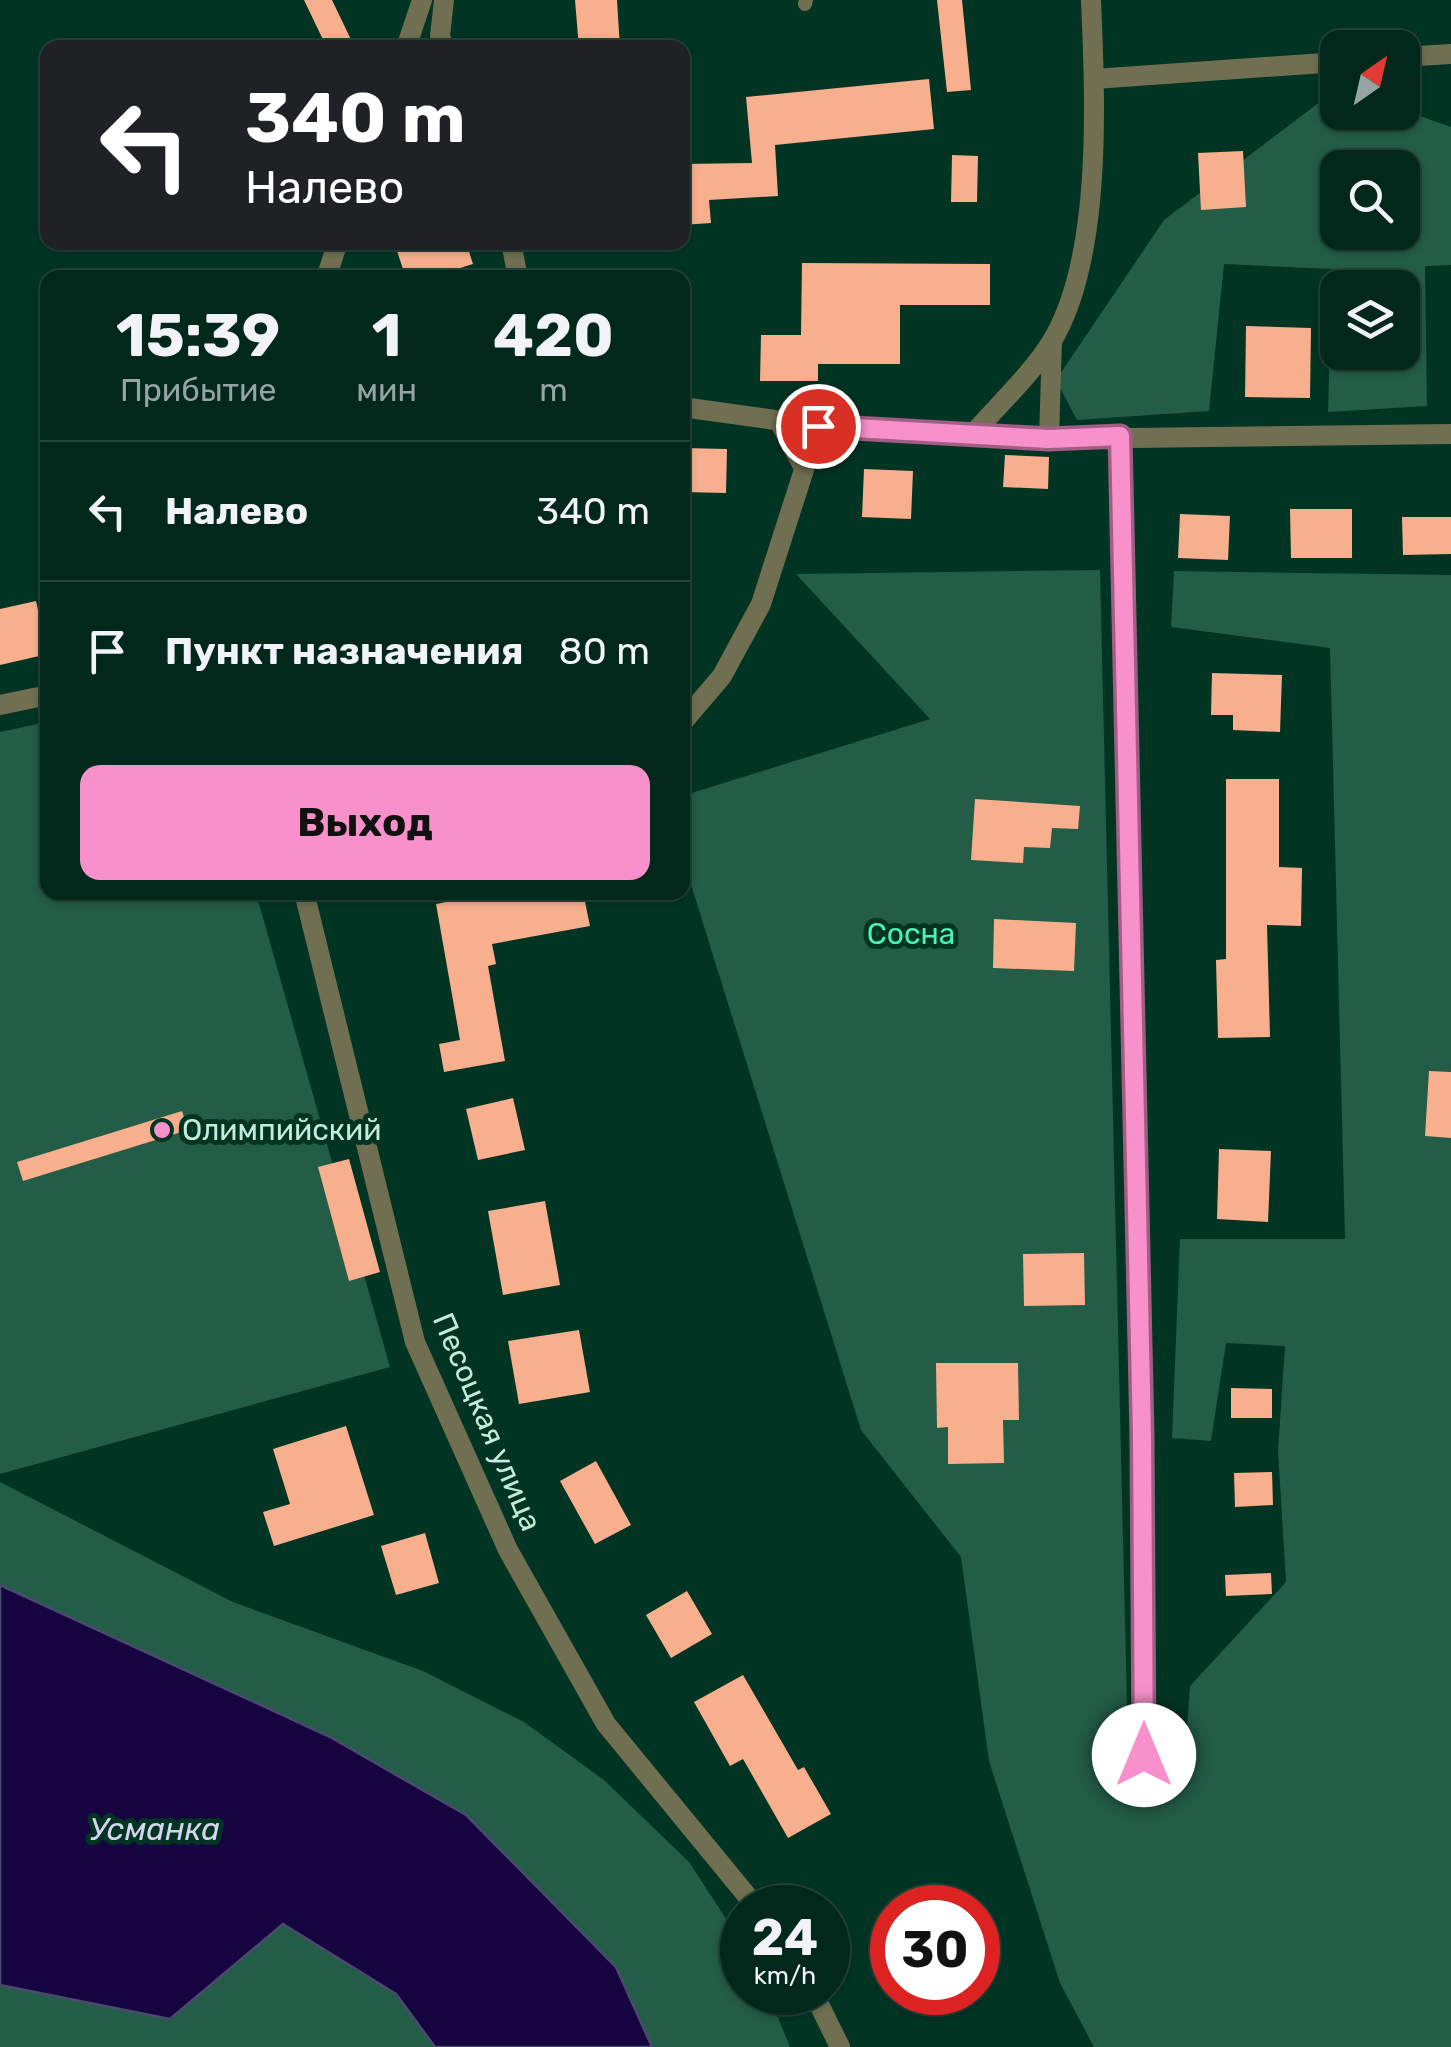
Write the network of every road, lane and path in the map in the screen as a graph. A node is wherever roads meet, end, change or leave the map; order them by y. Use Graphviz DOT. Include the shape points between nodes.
graph roads {
  1 [pos="422,0"];
  2 [pos="444,0"];
  3 [pos="1091,0"];
  4 [pos="409,40"];
  5 [pos="441,40"];
  6 [pos="1451,54"];
  7 [pos="1420,56"];
  8 [pos="1320,63"];
  9 [pos="1094,79"];
  10 [pos="1052,341"];
  11 [pos="690,409"];
  12 [pos="779,421"];
  13 [pos="818,426"];
  14 [pos="1451,434"];
  15 [pos="972,435"];
  16 [pos="1120,436"];
  17 [pos="1049,439"];
  18 [pos="804,468"];
  19 [pos="40,696"];
  20 [pos="0,705"];
  21 [pos="690,714"];
  22 [pos="306,900"];
  23 [pos="1145,1795"];
  24 [pos="738,1885"];
  25 [pos="824,2015"];
  26 [pos="840,2047"];
  1 -- 4 [label="street"];
  2 -- 5 [label="street"];
  3 -- 9 [label="street"];
  6 -- 7 [label="street"];
  8 -- 9 [label="street"];
  9 -- 10 [label="street" via="1084,264"];
  10 -- 15 [label="street"];
  10 -- 17 [label="street"];
  11 -- 12 [label="street"];
  12 -- 13 [label="street"];
  12 -- 18 [label="street"];
  13 -- 15 [label="street"];
  13 -- 18 [label="street"];
  14 -- 16 [label="street"];
  15 -- 17 [label="street"];
  16 -- 17 [label="street"];
  16 -- 23 [label="street"];
  18 -- 21 [label="street" via="761,604 722,676"];
  19 -- 20 [label="street"];
  22 -- 24 [label="street, Песоцкая улица" via="422,1359 508,1550 606,1724"];
  25 -- 26 [label="street"];
}
